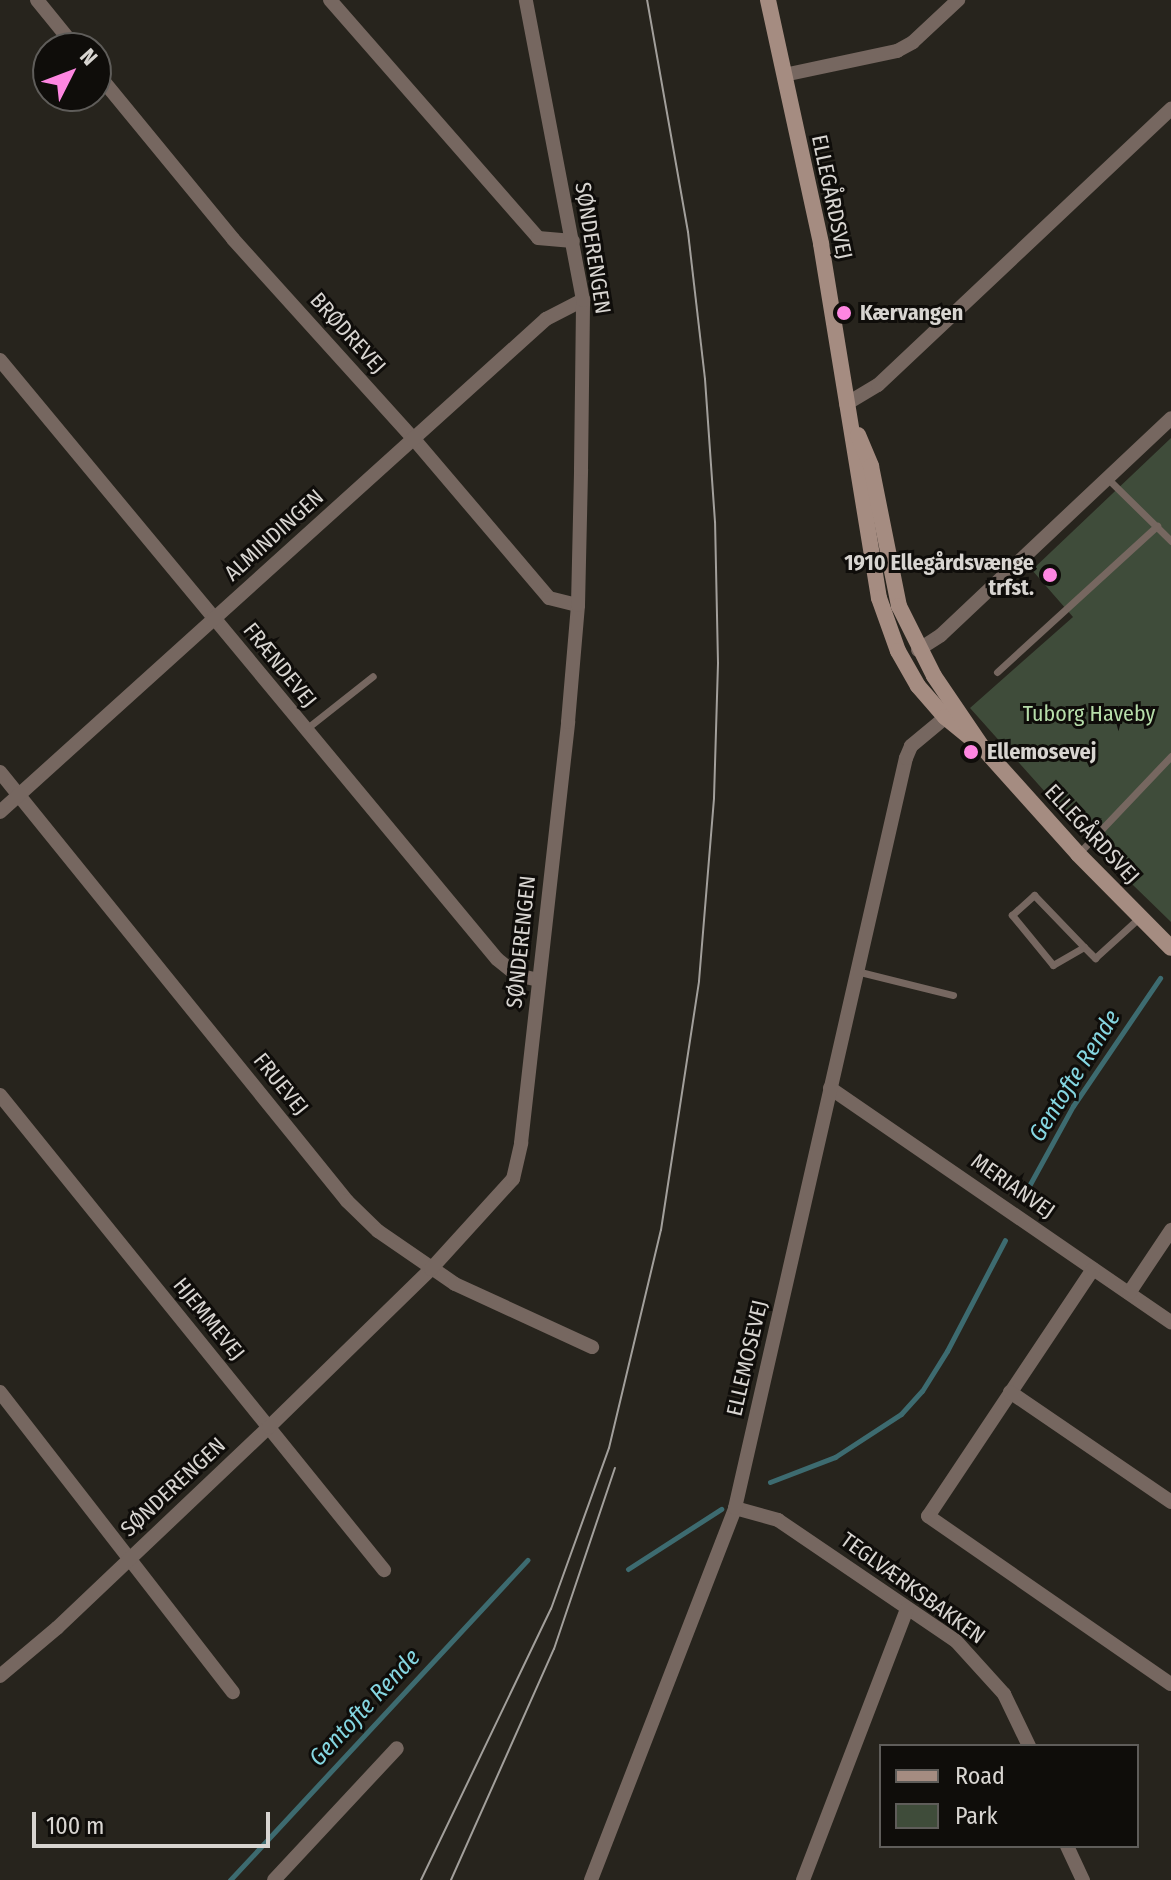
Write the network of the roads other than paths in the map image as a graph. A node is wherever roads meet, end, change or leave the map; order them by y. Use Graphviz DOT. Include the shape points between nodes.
graph roads {
  1 [pos="37,0"];
  2 [pos="330,0"];
  3 [pos="526,0"];
  4 [pos="768,0"];
  5 [pos="958,0"];
  6 [pos="63,32"];
  7 [pos="784,75"];
  8 [pos="112,92"];
  9 [pos="1171,109"];
  10 [pos="573,241"];
  11 [pos="583,300"];
  12 [pos="0,360"];
  13 [pos="846,404"];
  14 [pos="1171,418"];
  15 [pos="413,438"];
  16 [pos="1107,478"];
  17 [pos="1157,526"];
  18 [pos="1171,541"];
  19 [pos="578,605"];
  20 [pos="214,619"];
  21 [pos="918,650"];
  22 [pos="997,672"];
  23 [pos="373,676"];
  24 [pos="951,713"];
  25 [pos="304,730"];
  26 [pos="1171,756"];
  27 [pos="0,772"];
  28 [pos="19,795"];
  29 [pos="0,812"];
  30 [pos="1078,854"];
  31 [pos="1140,917"];
  32 [pos="1084,947"];
  33 [pos="1171,948"];
  34 [pos="856,971"];
  35 [pos="538,980"];
  36 [pos="953,995"];
  37 [pos="830,1088"];
  38 [pos="0,1095"];
  39 [pos="1171,1230"];
  40 [pos="431,1269"];
  41 [pos="1093,1269"];
  42 [pos="1129,1293"];
  43 [pos="1171,1322"];
  44 [pos="592,1347"];
  45 [pos="0,1392"];
  46 [pos="1010,1392"];
  47 [pos="269,1427"];
  48 [pos="1171,1502"];
  49 [pos="735,1508"];
  50 [pos="130,1557"];
  51 [pos="384,1570"];
  52 [pos="907,1609"];
  53 [pos="0,1676"];
  54 [pos="1171,1684"];
  55 [pos="233,1692"];
  56 [pos="1028,1744"];
  57 [pos="397,1748"];
  58 [pos="1068,1848"];
  59 [pos="274,1880"];
  60 [pos="591,1880"];
  61 [pos="803,1880"];
  62 [pos="1083,1880"];
  1 -- 6 [label="street"];
  2 -- 10 [label="street" via="538,238"];
  3 -- 10 [label="street, SØNDERENGEN"];
  4 -- 7 [label="street, ELLEGÅRDSVEJ"];
  5 -- 7 [label="street" via="897,51"];
  7 -- 13 [label="street, ELLEGÅRDSVEJ" via="821,244"];
  8 -- 15 [label="street, BRØDREVEJ" via="233,239"];
  9 -- 13 [label="street" via="878,385"];
  10 -- 11 [label="street, SØNDERENGEN"];
  11 -- 15 [label="street, ALMINDINGEN" via="546,319"];
  11 -- 19 [label="street, SØNDERENGEN"];
  12 -- 20 [label="street, FRÆNDEVEJ"];
  13 -- 21 [label="street, ELLEGÅRDSVEJ" via="871,466 899,606"];
  13 -- 24 [label="street, ELLEGÅRDSVEJ" via="879,598 898,651 918,686"];
  14 -- 16 [label="street"];
  15 -- 19 [label="street, BRØDREVEJ" via="549,598"];
  15 -- 20 [label="street, ALMINDINGEN"];
  16 -- 17 [label="lane"];
  16 -- 21 [label="street" via="941,635"];
  17 -- 18 [label="lane"];
  17 -- 22 [label="lane"];
  19 -- 35 [label="street, SØNDERENGEN"];
  20 -- 25 [label="street, FRÆNDEVEJ"];
  20 -- 28 [label="street, ALMINDINGEN"];
  21 -- 24 [label="street, ELLEGÅRDSVEJ"];
  23 -- 25 [label="lane"];
  24 -- 30 [label="street, ELLEGÅRDSVEJ"];
  24 -- 34 [label="street, ELLEMOSEVEJ" via="911,746 906,758"];
  25 -- 35 [label="street, FRÆNDEVEJ" via="497,959 517,975"];
  26 -- 30 [label="lane"];
  27 -- 28 [label="street, FRUEVEJ"];
  28 -- 29 [label="street, ALMINDINGEN"];
  28 -- 40 [label="street, FRUEVEJ" via="347,1201"];
  30 -- 31 [label="street, ELLEGÅRDSVEJ"];
  31 -- 32 [label="lane" via="1095,958"];
  31 -- 33 [label="street, ELLEGÅRDSVEJ"];
  32 -- 32 [label="lane" via="1034,895 1012,915 1053,965"];
  34 -- 36 [label="lane"];
  34 -- 37 [label="street, ELLEMOSEVEJ"];
  35 -- 40 [label="street, SØNDERENGEN" via="513,1179"];
  37 -- 41 [label="street, MERIANVEJ"];
  37 -- 49 [label="street, ELLEMOSEVEJ"];
  38 -- 47 [label="street, HJEMMEVEJ"];
  39 -- 42 [label="street"];
  40 -- 44 [label="street, FRUEVEJ"];
  40 -- 47 [label="street, SØNDERENGEN"];
  41 -- 42 [label="street, MERIANVEJ"];
  41 -- 46 [label="street"];
  42 -- 43 [label="street, MERIANVEJ"];
  45 -- 50 [label="street"];
  46 -- 48 [label="street"];
  46 -- 54 [label="street" via="928,1516"];
  47 -- 50 [label="street, SØNDERENGEN"];
  47 -- 51 [label="street, HJEMMEVEJ"];
  49 -- 52 [label="street, TEGLVÆRKSBAKKEN" via="778,1520"];
  49 -- 60 [label="street, ELLEMOSEVEJ"];
  50 -- 53 [label="street, SØNDERENGEN"];
  50 -- 55 [label="street"];
  52 -- 56 [label="street, TEGLVÆRKSBAKKEN" via="979,1663 1004,1694"];
  52 -- 61 [label="street"];
  57 -- 59 [label="street"];
  58 -- 62 [label="street"];
}
